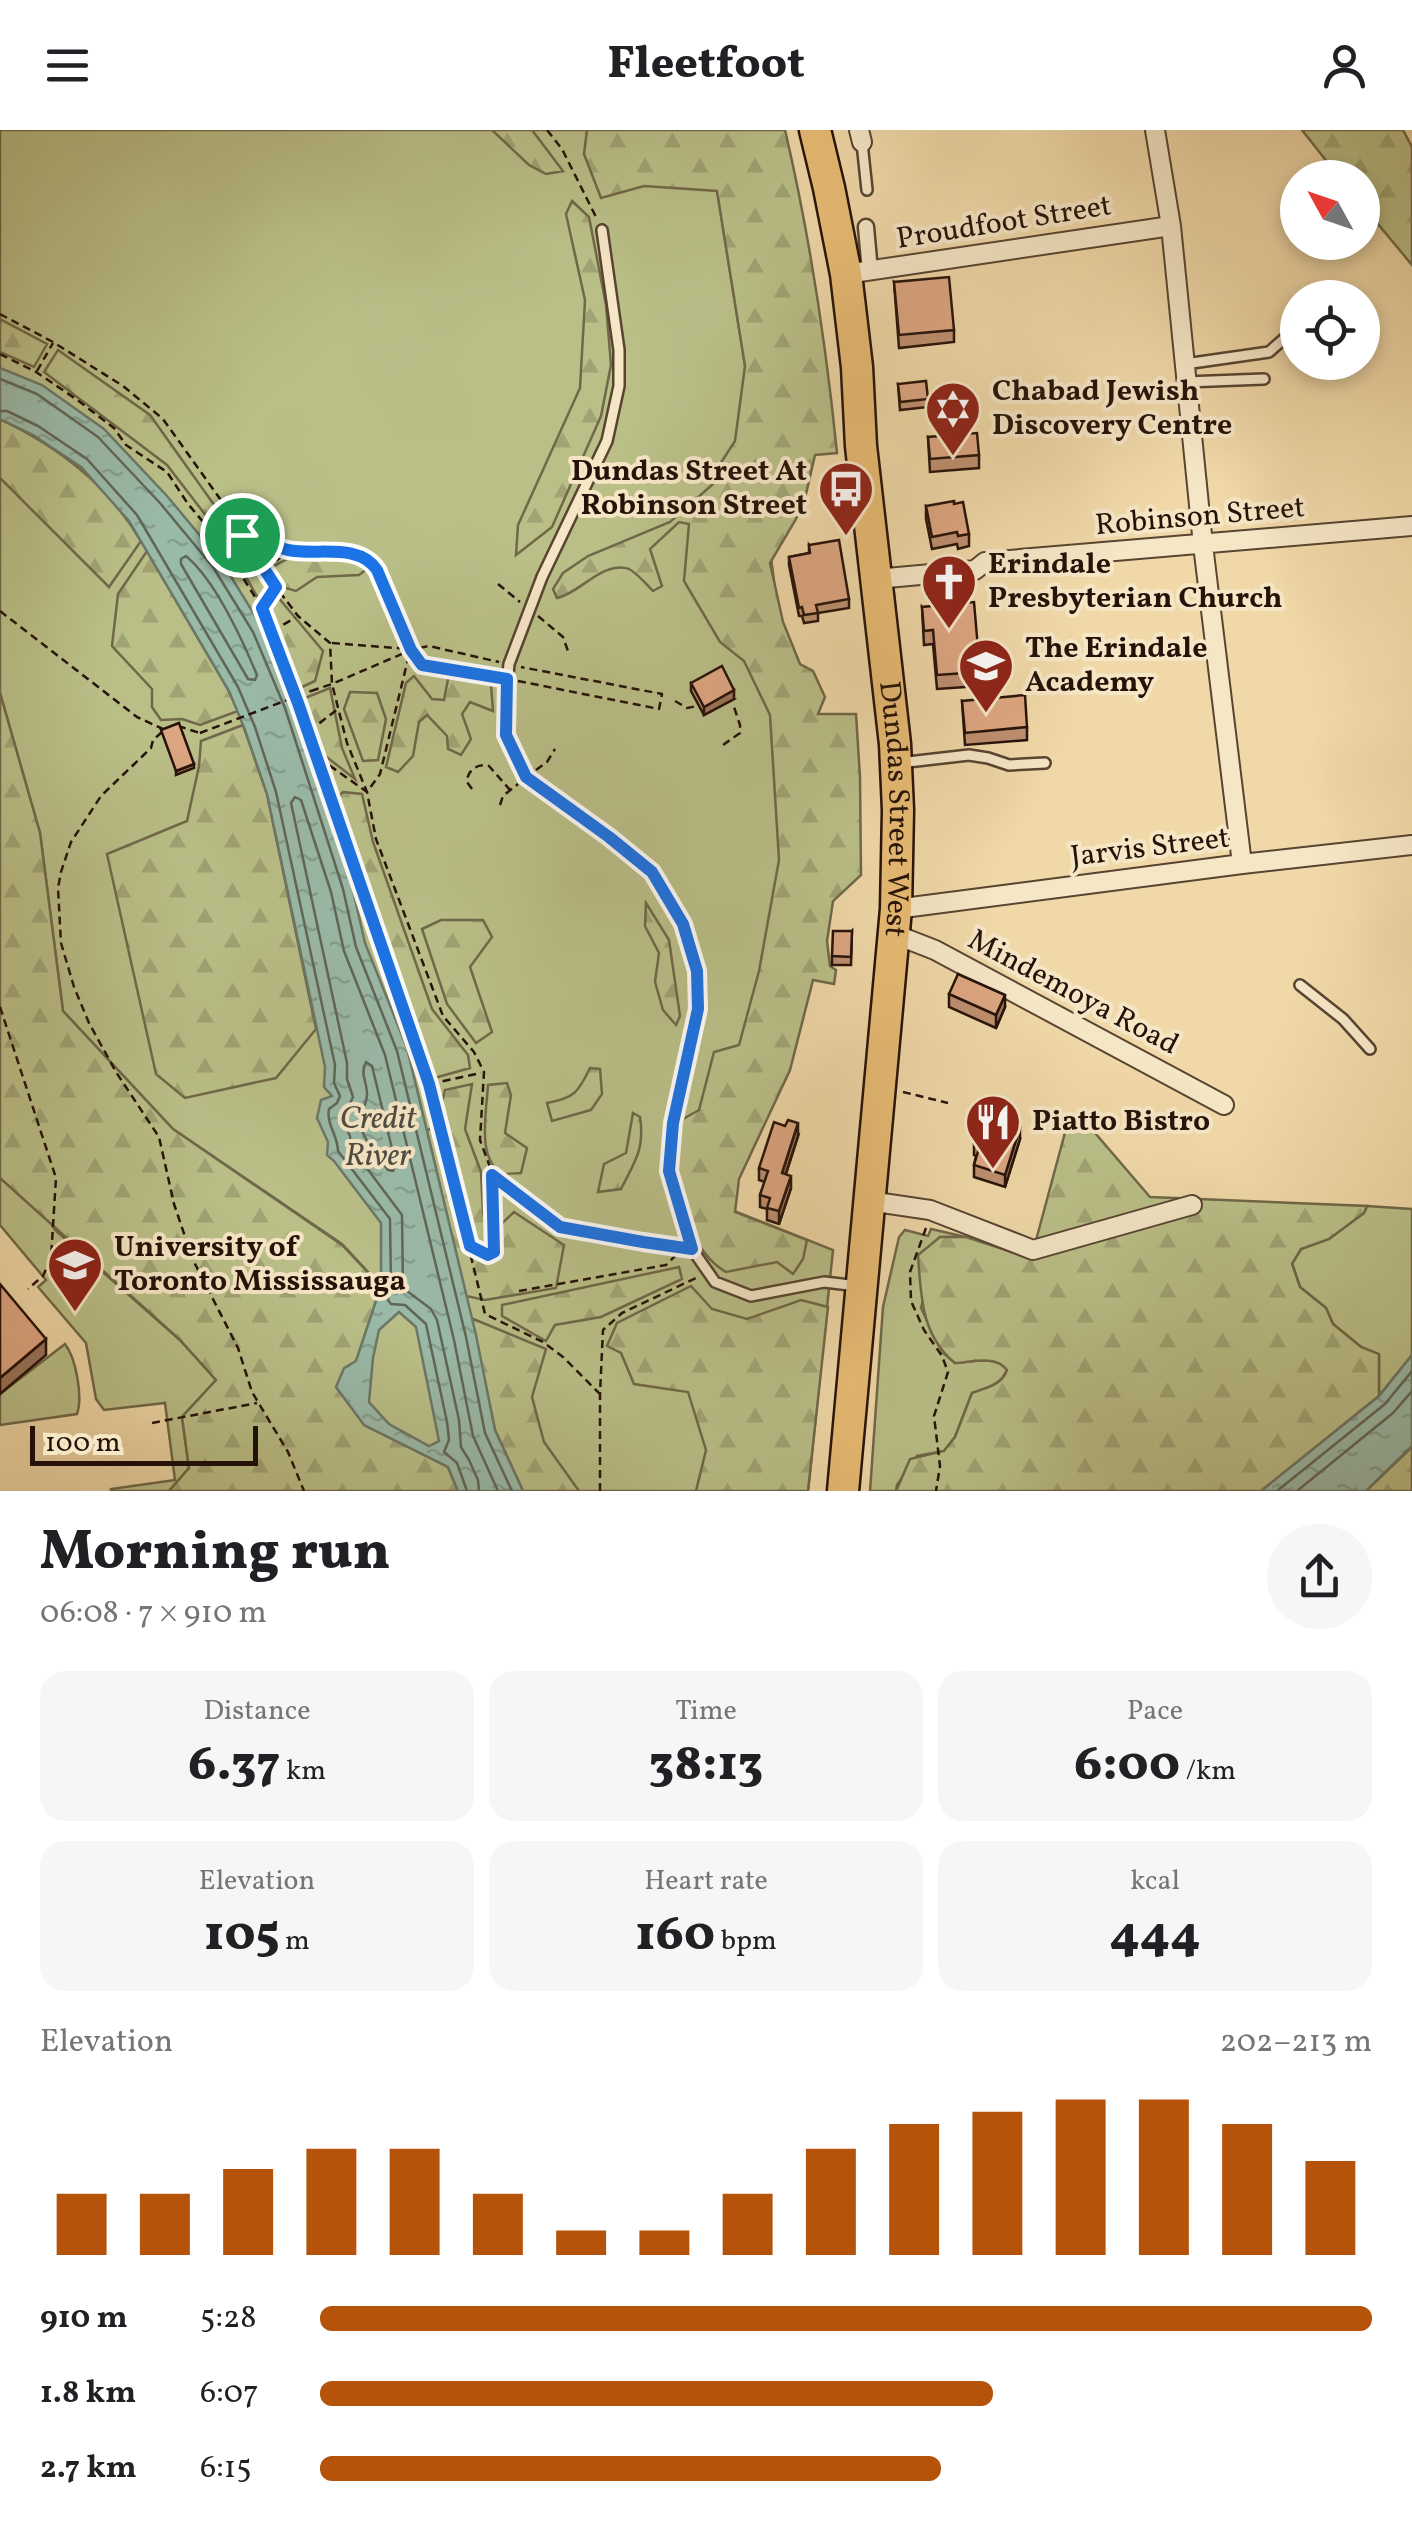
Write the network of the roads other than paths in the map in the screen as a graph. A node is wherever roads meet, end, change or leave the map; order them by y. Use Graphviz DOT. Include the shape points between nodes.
graph roads {
  1 [pos="814,130"];
  2 [pos="1156,130"];
  3 [pos="860,136"];
  4 [pos="866,190"];
  5 [pos="1170,226"];
  6 [pos="866,227"];
  7 [pos="602,230"];
  8 [pos="858,273"];
  9 [pos="1280,343"];
  10 [pos="1186,373"];
  11 [pos="1264,379"];
  12 [pos="1412,526"];
  13 [pos="1203,545"];
  14 [pos="876,579"];
  15 [pos="1044,763"];
  16 [pos="896,764"];
  17 [pos="1412,845"];
  18 [pos="1242,864"];
  19 [pos="895,921"];
  20 [pos="1300,985"];
  21 [pos="1370,1049"];
  22 [pos="1224,1105"];
  23 [pos="870,1201"];
  24 [pos="1192,1205"];
  25 [pos="861,1286"];
  26 [pos="843,1491"];
  1 -- 8 [label="main road, Dundas Street West"];
  2 -- 5 [label="street"];
  3 -- 4 [label="lane"];
  5 -- 8 [label="street, Proudfoot Street"];
  5 -- 10 [label="street"];
  6 -- 8 [label="street"];
  7 -- 25 [label="lane" via="619,386 607,441 509,664 506,735 526,777 652,872 683,924 697,971 698,1009 669,1171 692,1249 715,1282 751,1296 824,1282"];
  8 -- 14 [label="main road, Dundas Street West" via="856,367"];
  9 -- 10 [label="lane" via="1270,352"];
  10 -- 11 [label="lane"];
  10 -- 13 [label="street"];
  12 -- 13 [label="street, Robinson Street"];
  13 -- 14 [label="street, Robinson Street" via="985,562 975,570"];
  13 -- 18 [label="street"];
  14 -- 16 [label="main road, Dundas Street West"];
  15 -- 16 [label="lane" via="1009,765 968,755"];
  16 -- 19 [label="main road, Dundas Street West"];
  17 -- 18 [label="street, Jarvis Street"];
  18 -- 19 [label="street, Jarvis Street"];
  19 -- 22 [label="street, Mindemoya Road" via="935,950"];
  19 -- 23 [label="main road, Dundas Street West"];
  20 -- 21 [label="lane"];
  23 -- 24 [label="street" via="930,1210 1033,1250"];
  23 -- 25 [label="main road, Dundas Street West"];
  25 -- 26 [label="main road, Dundas Street West"];
}
